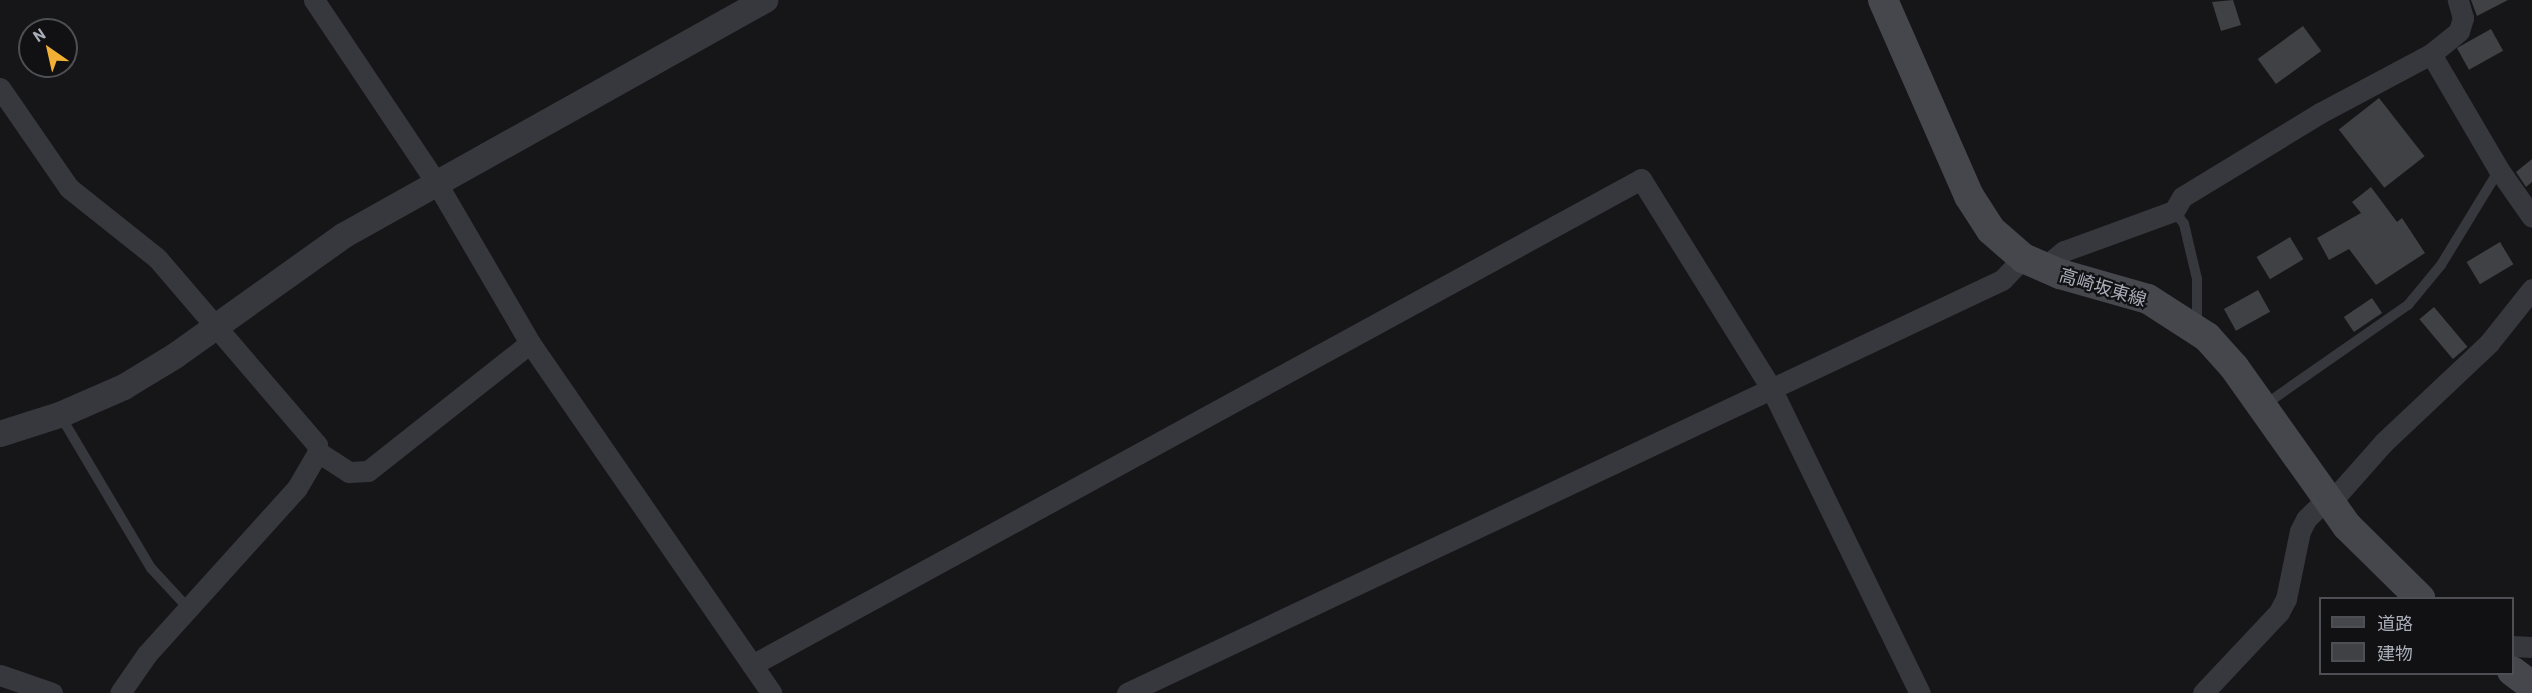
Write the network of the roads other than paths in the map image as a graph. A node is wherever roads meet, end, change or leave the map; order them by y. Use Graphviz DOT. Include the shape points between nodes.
graph roads {
  1 [pos="314,0"];
  2 [pos="765,0"];
  3 [pos="1883,0"];
  4 [pos="2458,0"];
  5 [pos="2431,54"];
  6 [pos="0,88"];
  7 [pos="2499,170"];
  8 [pos="436,182"];
  9 [pos="2174,212"];
  10 [pos="2532,217"];
  11 [pos="2033,263"];
  12 [pos="2532,289"];
  13 [pos="214,329"];
  14 [pos="2197,329"];
  15 [pos="530,342"];
  16 [pos="1771,388"];
  17 [pos="2263,406"];
  18 [pos="60,415"];
  19 [pos="0,434"];
  20 [pos="318,452"];
  21 [pos="2328,501"];
  22 [pos="2419,597"];
  23 [pos="188,608"];
  24 [pos="2514,646"];
  25 [pos="2532,647"];
  26 [pos="752,665"];
  27 [pos="2514,672"];
  28 [pos="0,675"];
  29 [pos="2532,686"];
  30 [pos="52,693"];
  31 [pos="120,693"];
  32 [pos="771,693"];
  33 [pos="1127,693"];
  34 [pos="1920,693"];
  35 [pos="2203,693"];
  1 -- 8 [label="street"];
  2 -- 8 [label="street"];
  3 -- 11 [label="main road, 高崎坂東線" via="1969,196 1991,230"];
  4 -- 5 [label="street" via="2463,18 2459,31"];
  5 -- 7 [label="street"];
  5 -- 9 [label="street" via="2320,113 2181,197"];
  6 -- 13 [label="street" via="69,188 157,258"];
  7 -- 10 [label="street"];
  7 -- 17 [label="lane" via="2441,265 2408,305"];
  8 -- 13 [label="street" via="343,236"];
  8 -- 15 [label="street"];
  9 -- 11 [label="street"];
  9 -- 14 [label="lane" via="2184,224 2197,279"];
  11 -- 14 [label="main road, 高崎坂東線" via="2148,299"];
  11 -- 16 [label="street"];
  12 -- 21 [label="street" via="2489,343"];
  13 -- 18 [label="street" via="124,387"];
  13 -- 20 [label="street" via="313,437"];
  14 -- 17 [label="main road, 高崎坂東線" via="2234,367"];
  15 -- 20 [label="street" via="368,471 349,472"];
  15 -- 26 [label="street"];
  16 -- 26 [label="street" via="1641,179"];
  16 -- 33 [label="street"];
  16 -- 34 [label="street"];
  17 -- 21 [label="main road, 高崎坂東線"];
  18 -- 19 [label="street"];
  18 -- 23 [label="lane" via="151,568"];
  20 -- 23 [label="street" via="297,488"];
  21 -- 22 [label="main road, 高崎坂東線" via="2365,546"];
  21 -- 35 [label="street" via="2306,519 2300,531 2286,599 2279,612"];
  23 -- 31 [label="street" via="147,654"];
  24 -- 25 [label="street"];
  26 -- 32 [label="street"];
  27 -- 29 [label="main road"];
  28 -- 30 [label="street"];
}
